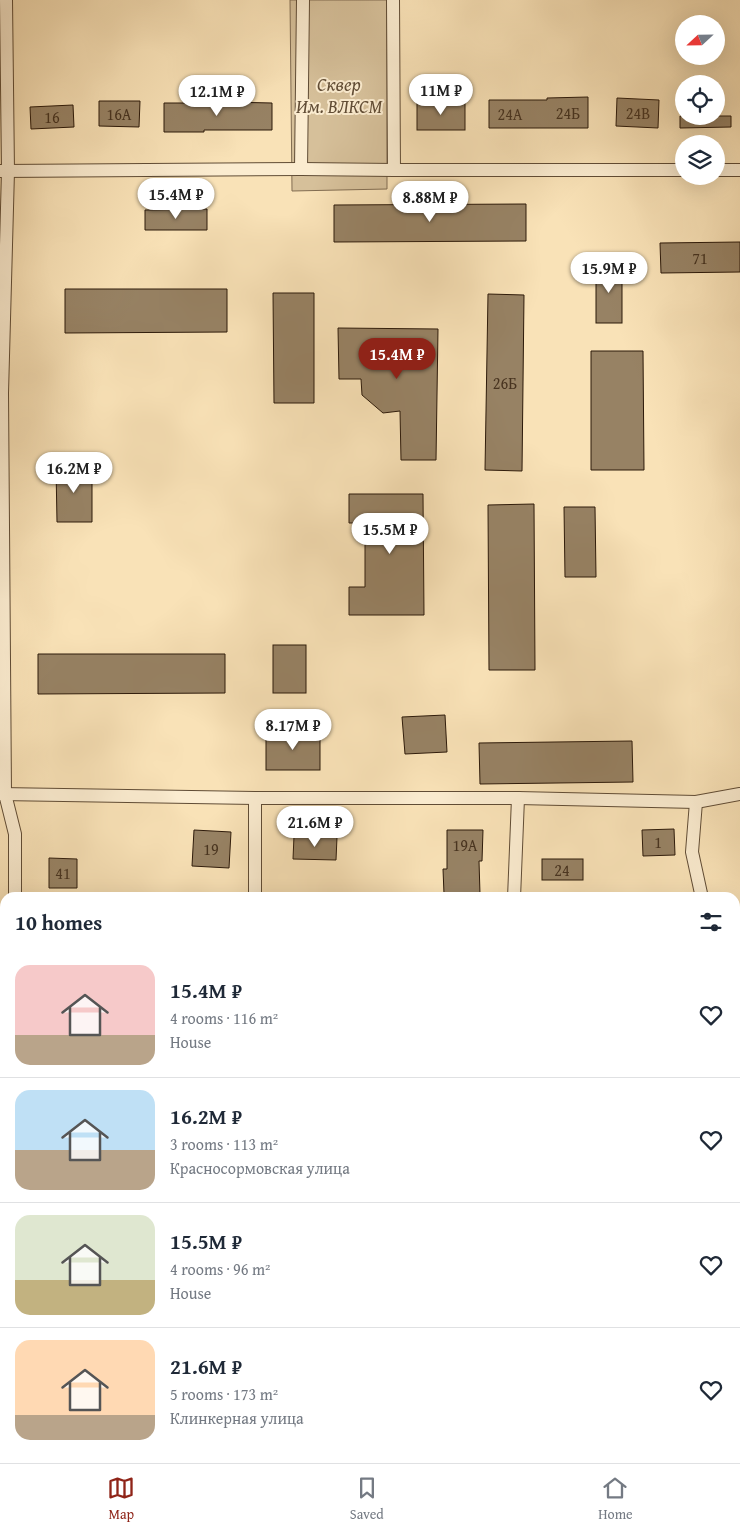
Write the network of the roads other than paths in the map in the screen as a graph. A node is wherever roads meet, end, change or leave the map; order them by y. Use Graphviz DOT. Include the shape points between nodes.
graph roads {
  1 [pos="6,0"];
  2 [pos="303,0"];
  3 [pos="394,0"];
  4 [pos="3,79"];
  5 [pos="301,169"];
  6 [pos="394,170"];
  7 [pos="675,170"];
  8 [pos="725,170"];
  9 [pos="740,170"];
  10 [pos="4,171"];
  11 [pos="3,271"];
  12 [pos="1,393"];
  13 [pos="2,672"];
  14 [pos="2,794"];
  15 [pos="740,794"];
  16 [pos="255,798"];
  17 [pos="518,798"];
  18 [pos="696,802"];
  19 [pos="16,892"];
  20 [pos="255,892"];
  21 [pos="514,892"];
  22 [pos="701,892"];
  1 -- 4 [label="street"];
  2 -- 5 [label="street"];
  3 -- 6 [label="street"];
  4 -- 10 [label="street"];
  5 -- 6 [label="street"];
  5 -- 10 [label="street"];
  6 -- 7 [label="street"];
  8 -- 9 [label="street"];
  10 -- 11 [label="street"];
  11 -- 12 [label="street"];
  12 -- 13 [label="street"];
  13 -- 14 [label="street"];
  14 -- 16 [label="street"];
  14 -- 19 [label="street" via="15,834"];
  15 -- 18 [label="street"];
  16 -- 17 [label="street"];
  16 -- 20 [label="street"];
  17 -- 18 [label="street"];
  17 -- 21 [label="street"];
  18 -- 22 [label="street" via="692,852"];
}
